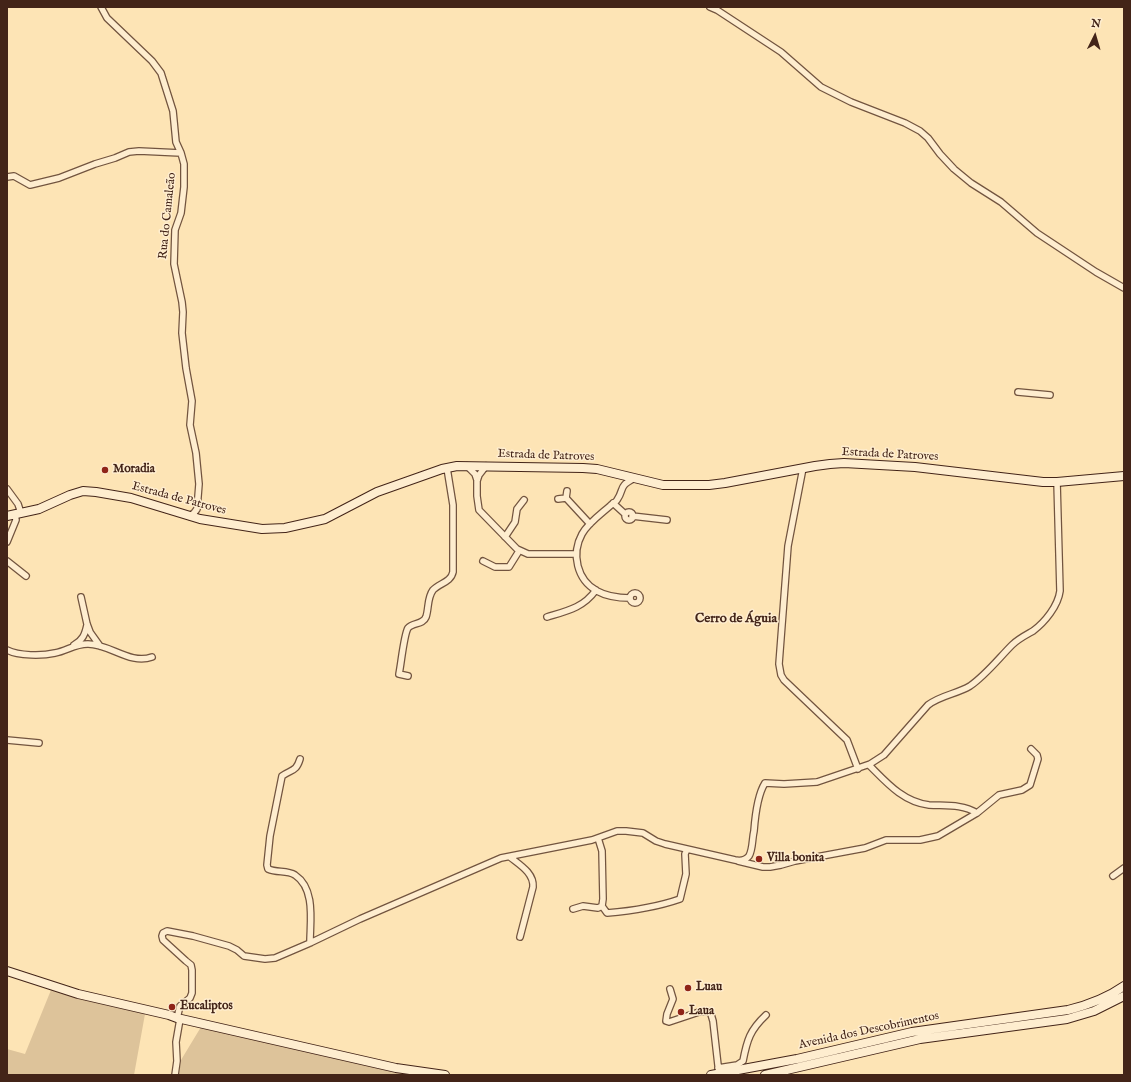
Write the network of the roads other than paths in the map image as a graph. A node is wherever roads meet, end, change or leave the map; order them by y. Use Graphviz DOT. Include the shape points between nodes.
graph roads {
  1 [pos="100,7"];
  2 [pos="710,7"];
  3 [pos="181,153"];
  4 [pos="7,177"];
  5 [pos="1124,288"];
  6 [pos="1018,392"];
  7 [pos="1050,395"];
  8 [pos="467,466"];
  9 [pos="486,466"];
  10 [pos="447,468"];
  11 [pos="803,468"];
  12 [pos="616,473"];
  13 [pos="1124,476"];
  14 [pos="633,479"];
  15 [pos="477,480"];
  16 [pos="1057,482"];
  17 [pos="622,486"];
  18 [pos="7,489"];
  19 [pos="567,491"];
  20 [pos="566,498"];
  21 [pos="558,499"];
  22 [pos="524,500"];
  23 [pos="613,503"];
  24 [pos="197,509"];
  25 [pos="14,514"];
  26 [pos="189,516"];
  27 [pos="200,519"];
  28 [pos="667,520"];
  29 [pos="590,524"];
  30 [pos="505,537"];
  31 [pos="7,542"];
  32 [pos="519,551"];
  33 [pos="576,554"];
  34 [pos="7,561"];
  35 [pos="483,561"];
  36 [pos="26,576"];
  37 [pos="596,590"];
  38 [pos="81,597"];
  39 [pos="630,598"];
  40 [pos="547,617"];
  41 [pos="87,624"];
  42 [pos="74,646"];
  43 [pos="100,646"];
  44 [pos="7,650"];
  45 [pos="152,657"];
  46 [pos="408,676"];
  47 [pos="7,740"];
  48 [pos="39,743"];
  49 [pos="1031,749"];
  50 [pos="300,759"];
  51 [pos="869,765"];
  52 [pos="858,769"];
  53 [pos="977,812"];
  54 [pos="598,838"];
  55 [pos="687,849"];
  56 [pos="751,849"];
  57 [pos="510,857"];
  58 [pos="736,860"];
  59 [pos="748,864"];
  60 [pos="1124,868"];
  61 [pos="1113,876"];
  62 [pos="602,906"];
  63 [pos="573,909"];
  64 [pos="520,937"];
  65 [pos="310,943"];
  66 [pos="7,971"];
  67 [pos="1124,986"];
  68 [pos="670,989"];
  69 [pos="1124,996"];
  70 [pos="766,1015"];
  71 [pos="179,1018"];
  72 [pos="715,1073"];
  73 [pos="175,1075"];
  74 [pos="445,1075"];
  75 [pos="705,1075"];
  76 [pos="765,1075"];
  1 -- 3 [label="street, Rua do Camaleão" via="107,18 161,73 173,111 176,142"];
  2 -- 5 [label="street" via="781,52 821,87 920,131 954,169 971,183 1001,202 1037,233"];
  3 -- 4 [label="street" via="129,152 65,176 30,185 14,176"];
  3 -- 24 [label="street, Rua do Camaleão" via="184,164 183,200 175,230 174,264 182,302 182,333 192,401 190,425 199,475"];
  6 -- 7 [label="street"];
  8 -- 9 [label="main road, Estrada de Patroves"];
  8 -- 10 [label="main road, Estrada de Patroves"];
  8 -- 15 [label="street"];
  9 -- 12 [label="main road, Estrada de Patroves" via="583,468"];
  9 -- 15 [label="street"];
  10 -- 27 [label="main road, Estrada de Patroves" via="377,492 311,524 262,529"];
  10 -- 46 [label="street" via="453,505 454,572 447,582 433,590 424,620 407,630 399,674"];
  11 -- 14 [label="main road, Estrada de Patroves" via="709,485 663,485"];
  11 -- 16 [label="main road, Estrada de Patroves" via="830,464 871,464 923,467"];
  11 -- 52 [label="street" via="787,552 780,670 784,680 847,740"];
  12 -- 14 [label="main road, Estrada de Patroves"];
  12 -- 17 [label="street"];
  13 -- 16 [label="main road, Estrada de Patroves"];
  14 -- 17 [label="street"];
  15 -- 30 [label="street" via="479,510"];
  16 -- 51 [label="street" via="1060,591 1054,608 1035,629 1014,643 969,686 928,705 884,755"];
  17 -- 23 [label="street" via="617,500"];
  18 -- 25 [label="street" via="18,504"];
  19 -- 20 [label="street"];
  20 -- 21 [label="street"];
  20 -- 29 [label="street"];
  22 -- 30 [label="street" via="517,509 515,522"];
  23 -- 28 [label="street" via="627,519 631,519 632,516"];
  23 -- 29 [label="street"];
  24 -- 26 [label="street"];
  24 -- 27 [label="street"];
  25 -- 26 [label="main road, Estrada de Patroves" via="46,507 83,491 131,498"];
  25 -- 31 [label="street" via="16,520"];
  26 -- 27 [label="main road, Estrada de Patroves"];
  29 -- 33 [label="street" via="578,542"];
  30 -- 32 [label="street"];
  32 -- 33 [label="street" via="528,554"];
  32 -- 35 [label="street" via="509,567 495,567"];
  33 -- 37 [label="street" via="582,577"];
  34 -- 36 [label="street"];
  37 -- 39 [label="street"];
  37 -- 40 [label="street" via="585,603"];
  38 -- 41 [label="street"];
  41 -- 42 [label="street" via="86,634"];
  41 -- 43 [label="street"];
  42 -- 43 [label="street"];
  42 -- 44 [label="street" via="57,653 35,656"];
  43 -- 45 [label="street" via="133,659 146,660"];
  47 -- 48 [label="street"];
  49 -- 53 [label="street" via="1038,759 1030,785 1022,790 999,795"];
  50 -- 65 [label="street" via="298,767 282,776 267,865 272,871 291,873 305,885 310,901"];
  51 -- 52 [label="street"];
  51 -- 53 [label="street" via="900,795 915,802 962,807"];
  52 -- 56 [label="street" via="817,782 765,783 762,787"];
  53 -- 59 [label="street" via="928,840 886,840 865,848 781,865 764,867"];
  54 -- 55 [label="street" via="617,831 635,831 664,844"];
  54 -- 57 [label="street"];
  54 -- 62 [label="street" via="602,851"];
  55 -- 58 [label="street"];
  55 -- 62 [label="street" via="686,874 680,899 622,912 607,913"];
  56 -- 58 [label="street" via="746,859"];
  56 -- 59 [label="street"];
  57 -- 64 [label="street" via="534,880"];
  57 -- 65 [label="street" via="501,858"];
  58 -- 59 [label="street"];
  60 -- 61 [label="street"];
  62 -- 63 [label="street" via="582,906"];
  65 -- 71 [label="street" via="275,958 265,959 244,956 229,946 192,936 167,931 163,933 163,940 191,965 192,970 192,993 180,1006"];
  66 -- 71 [label="main road" via="78,994"];
  67 -- 72 [label="main road, Avenida dos Descobrimentos" via="1092,1003 1068,1010 912,1032 797,1059"];
  68 -- 72 [label="street" via="673,999 666,1021 710,1011 713,1021"];
  69 -- 76 [label="main road, Avenida dos Descobrimentos" via="1094,1011 1067,1019 920,1039"];
  70 -- 72 [label="street" via="751,1033 743,1061"];
  71 -- 73 [label="street"];
  71 -- 74 [label="main road" via="396,1068"];
  72 -- 75 [label="main road, Avenida dos Descobrimentos"];
}
